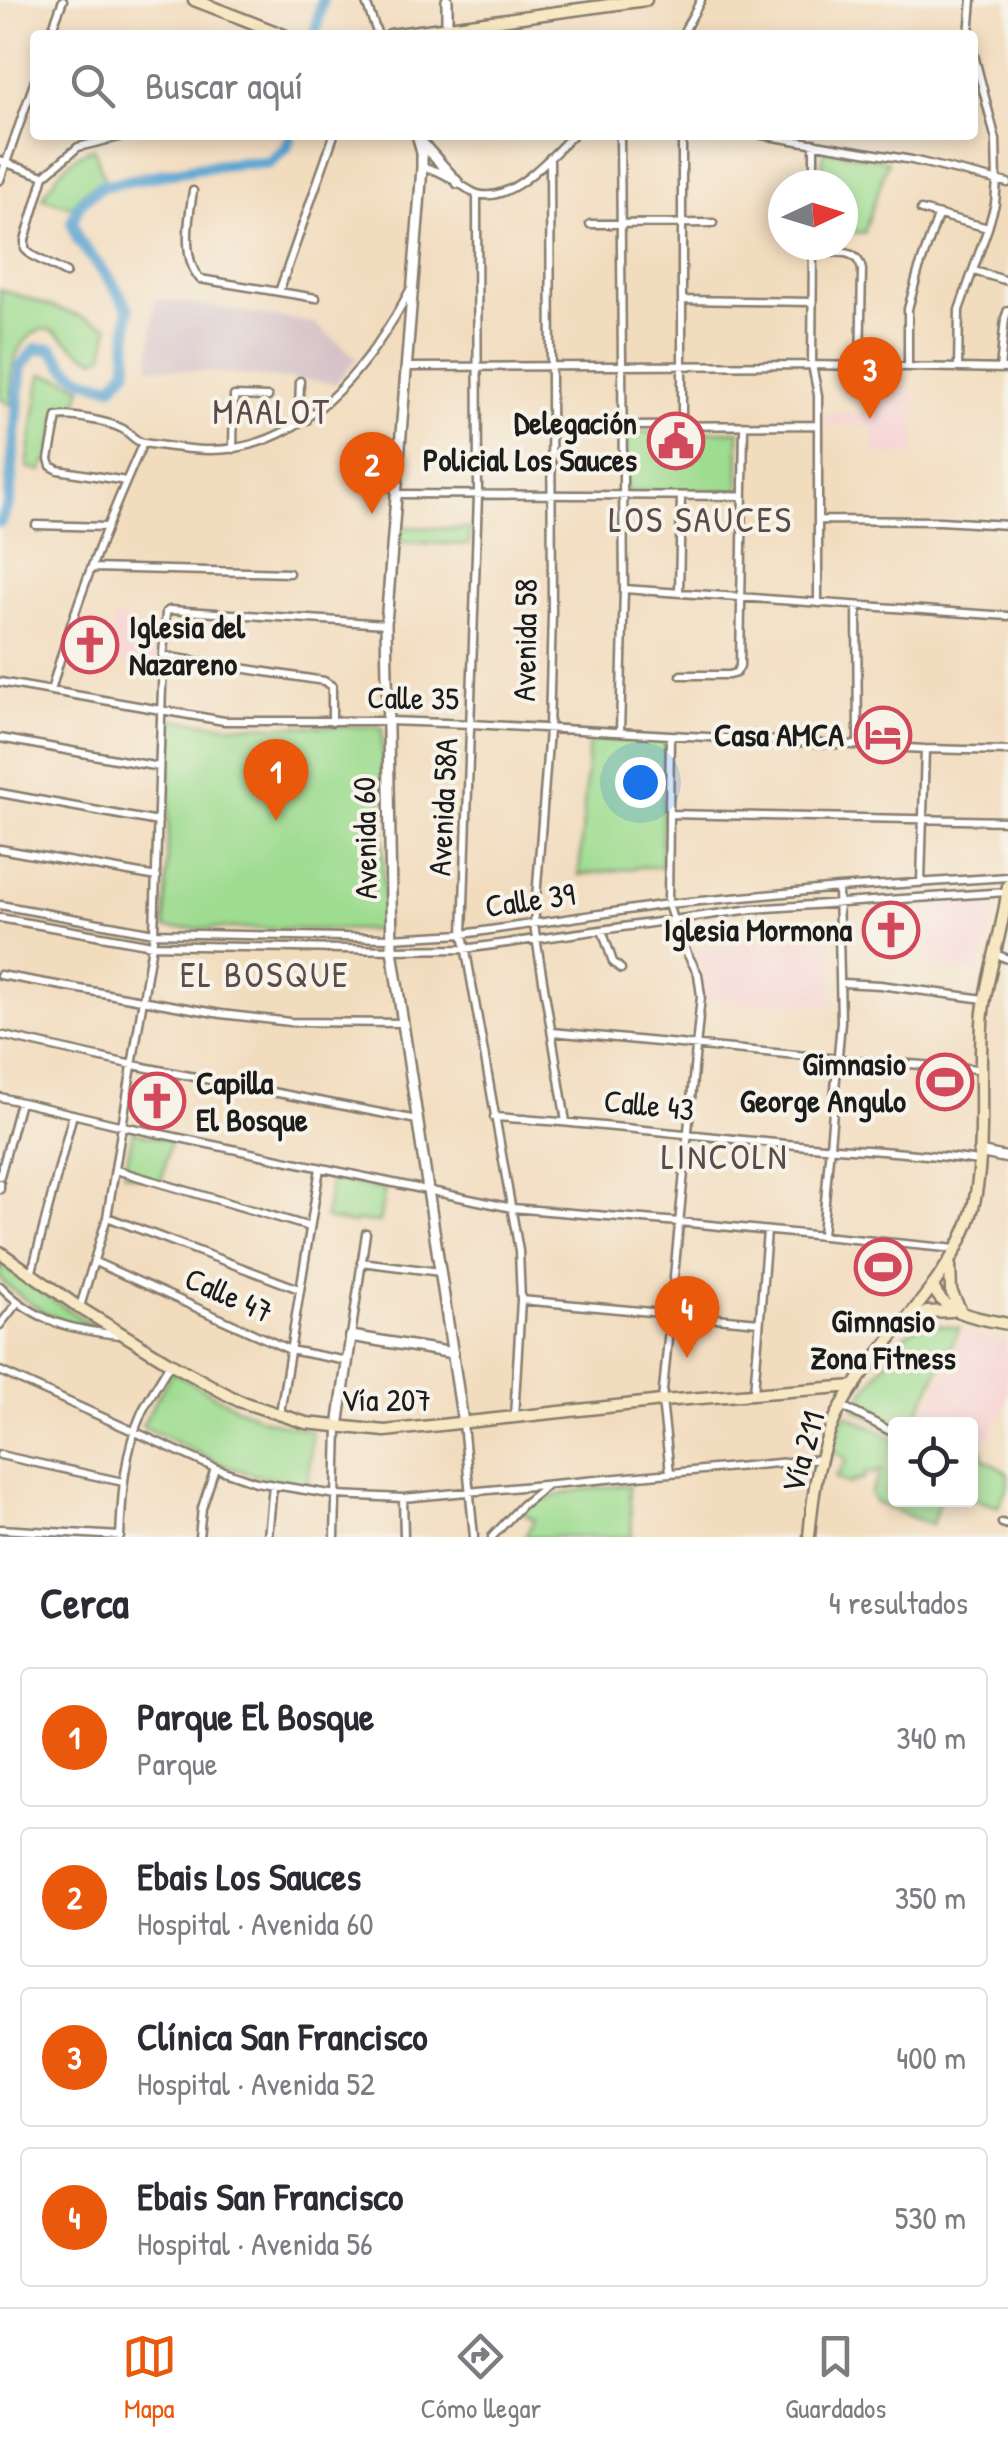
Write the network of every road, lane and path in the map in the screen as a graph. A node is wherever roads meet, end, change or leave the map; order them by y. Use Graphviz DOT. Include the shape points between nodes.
graph roads {
  1 [pos="62,0"];
  2 [pos="194,0"];
  3 [pos="365,0"];
  4 [pos="447,0"];
  5 [pos="646,0"];
  6 [pos="702,0"];
  7 [pos="972,0"];
  8 [pos="446,27"];
  9 [pos="52,30"];
  10 [pos="270,30"];
  11 [pos="376,30"];
  12 [pos="425,30"];
  13 [pos="685,30"];
  14 [pos="969,30"];
  15 [pos="978,71"];
  16 [pos="30,93"];
  17 [pos="80,140"];
  18 [pos="105,140"];
  19 [pos="332,140"];
  20 [pos="419,140"];
  21 [pos="421,140"];
  22 [pos="569,140"];
  23 [pos="620,140"];
  24 [pos="682,140"];
  25 [pos="794,140"];
  26 [pos="814,143"];
  27 [pos="78,146"];
  28 [pos="550,157"];
  29 [pos="3,162"];
  30 [pos="422,168"];
  31 [pos="814,170"];
  32 [pos="44,176"];
  33 [pos="0,180"];
  34 [pos="997,181"];
  35 [pos="458,183"];
  36 [pos="1008,183"];
  37 [pos="193,190"];
  38 [pos="477,194"];
  39 [pos="921,210"];
  40 [pos="938,216"];
  41 [pos="713,223"];
  42 [pos="590,224"];
  43 [pos="620,224"];
  44 [pos="682,224"];
  45 [pos="988,228"];
  46 [pos="858,258"];
  47 [pos="813,260"];
  48 [pos="974,271"];
  49 [pos="66,273"];
  50 [pos="1008,281"];
  51 [pos="414,283"];
  52 [pos="280,292"];
  53 [pos="316,298"];
  54 [pos="682,300"];
  55 [pos="812,302"];
  56 [pos="1008,310"];
  57 [pos="550,364"];
  58 [pos="681,364"];
  59 [pos="476,365"];
  60 [pos="812,365"];
  61 [pos="860,365"];
  62 [pos="622,366"];
  63 [pos="908,366"];
  64 [pos="406,367"];
  65 [pos="958,368"];
  66 [pos="1004,369"];
  67 [pos="300,381"];
  68 [pos="268,396"];
  69 [pos="307,420"];
  70 [pos="818,425"];
  71 [pos="622,426"];
  72 [pos="682,426"];
  73 [pos="744,426"];
  74 [pos="143,443"];
  75 [pos="233,449"];
  76 [pos="126,481"];
  77 [pos="396,494"];
  78 [pos="478,495"];
  79 [pos="551,496"];
  80 [pos="622,496"];
  81 [pos="681,496"];
  82 [pos="743,496"];
  83 [pos="818,520"];
  84 [pos="1008,524"];
  85 [pos="36,525"];
  86 [pos="107,526"];
  87 [pos="92,568"];
  88 [pos="289,574"];
  89 [pos="624,590"];
  90 [pos="679,593"];
  91 [pos="742,598"];
  92 [pos="818,604"];
  93 [pos="856,607"];
  94 [pos="1008,616"];
  95 [pos="386,624"];
  96 [pos="163,656"];
  97 [pos="681,675"];
  98 [pos="0,682"];
  99 [pos="51,690"];
  100 [pos="161,711"];
  101 [pos="388,721"];
  102 [pos="332,722"];
  103 [pos="472,724"];
  104 [pos="549,730"];
  105 [pos="620,732"];
  106 [pos="670,735"];
  107 [pos="0,738"];
  108 [pos="858,744"];
  109 [pos="925,749"];
  110 [pos="1008,751"];
  111 [pos="159,768"];
  112 [pos="0,794"];
  113 [pos="670,814"];
  114 [pos="922,820"];
  115 [pos="1008,821"];
  116 [pos="158,822"];
  117 [pos="0,849"];
  118 [pos="156,877"];
  119 [pos="1008,881"];
  120 [pos="921,882"];
  121 [pos="838,888"];
  122 [pos="1007,892"];
  123 [pos="839,902"];
  124 [pos="668,904"];
  125 [pos="0,906"];
  126 [pos="0,918"];
  127 [pos="672,919"];
  128 [pos="534,925"];
  129 [pos="602,930"];
  130 [pos="154,933"];
  131 [pos="463,934"];
  132 [pos="391,938"];
  133 [pos="536,940"];
  134 [pos="152,946"];
  135 [pos="464,949"];
  136 [pos="392,950"];
  137 [pos="995,954"];
  138 [pos="1008,958"];
  139 [pos="621,969"];
  140 [pos="0,975"];
  141 [pos="842,983"];
  142 [pos="144,999"];
  143 [pos="985,999"];
  144 [pos="401,1023"];
  145 [pos="552,1032"];
  146 [pos="0,1035"];
  147 [pos="697,1046"];
  148 [pos="839,1058"];
  149 [pos="133,1065"];
  150 [pos="979,1069"];
  151 [pos="0,1097"];
  152 [pos="20,1102"];
  153 [pos="72,1114"];
  154 [pos="494,1117"];
  155 [pos="416,1120"];
  156 [pos="566,1122"];
  157 [pos="123,1126"];
  158 [pos="688,1135"];
  159 [pos="830,1148"];
  160 [pos="979,1156"];
  161 [pos="1008,1158"];
  162 [pos="320,1168"];
  163 [pos="116,1170"];
  164 [pos="0,1183"];
  165 [pos="428,1190"];
  166 [pos="512,1208"];
  167 [pos="107,1217"];
  168 [pos="678,1222"];
  169 [pos="310,1228"];
  170 [pos="768,1231"];
  171 [pos="366,1233"];
  172 [pos="822,1236"];
  173 [pos="0,1252"];
  174 [pos="954,1255"];
  175 [pos="95,1262"];
  176 [pos="361,1262"];
  177 [pos="440,1272"];
  178 [pos="31,1275"];
  179 [pos="933,1285"];
  180 [pos="0,1286"];
  181 [pos="299,1289"];
  182 [pos="521,1300"];
  183 [pos="17,1303"];
  184 [pos="80,1308"];
  185 [pos="962,1312"];
  186 [pos="672,1314"];
  187 [pos="760,1322"];
  188 [pos="1008,1324"];
  189 [pos="0,1325"];
  190 [pos="894,1333"];
  191 [pos="121,1335"];
  192 [pos="351,1336"];
  193 [pos="290,1350"];
  194 [pos="453,1353"];
  195 [pos="346,1362"];
  196 [pos="170,1363"];
  197 [pos="0,1371"];
  198 [pos="864,1374"];
  199 [pos="855,1386"];
  200 [pos="818,1388"];
  201 [pos="754,1392"];
  202 [pos="662,1401"];
  203 [pos="841,1406"];
  204 [pos="280,1414"];
  205 [pos="514,1417"];
  206 [pos="463,1423"];
  207 [pos="338,1427"];
  208 [pos="134,1430"];
  209 [pos="888,1430"];
  210 [pos="0,1455"];
  211 [pos="820,1459"];
  212 [pos="215,1468"];
  213 [pos="670,1472"];
  214 [pos="123,1482"];
  215 [pos="274,1485"];
  216 [pos="547,1486"];
  217 [pos="470,1492"];
  218 [pos="336,1495"];
  219 [pos="403,1498"];
  220 [pos="0,1529"];
  221 [pos="52,1535"];
  222 [pos="120,1537"];
  223 [pos="199,1537"];
  224 [pos="268,1537"];
  225 [pos="335,1537"];
  226 [pos="404,1537"];
  227 [pos="474,1537"];
  228 [pos="492,1537"];
  229 [pos="809,1537"];
  1 -- 9 [label="street"];
  2 -- 10 [label="main road"];
  3 -- 11 [label="street"];
  4 -- 8 [label="street"];
  5 -- 8 [label="main road"];
  6 -- 13 [label="street"];
  7 -- 14 [label="street"];
  8 -- 12 [label="main road"];
  15 -- 34 [label="street" via="996,140"];
  16 -- 29 [label="street"];
  17 -- 27 [label="street"];
  18 -- 27 [label="street"];
  19 -- 52 [label="street"];
  20 -- 30 [label="street, Avenida 60"];
  21 -- 35 [label="street"];
  22 -- 28 [label="street"];
  23 -- 43 [label="street"];
  24 -- 44 [label="street"];
  25 -- 26 [label="street"];
  26 -- 31 [label="street"];
  26 -- 34 [label="street"];
  27 -- 32 [label="street"];
  28 -- 38 [label="street" via="505,194"];
  28 -- 57 [label="street, Avenida 58"];
  29 -- 32 [label="street"];
  29 -- 33 [label="street"];
  30 -- 35 [label="street"];
  30 -- 51 [label="street, Avenida 60"];
  32 -- 49 [label="street" via="25,249"];
  34 -- 36 [label="street"];
  34 -- 45 [label="street"];
  35 -- 38 [label="street"];
  37 -- 52 [label="street" via="195,274"];
  38 -- 59 [label="street, Avenida 58A"];
  39 -- 40 [label="street"];
  40 -- 45 [label="street"];
  40 -- 63 [label="street" via="908,309"];
  41 -- 44 [label="street"];
  42 -- 43 [label="street"];
  43 -- 44 [label="street"];
  43 -- 62 [label="street"];
  44 -- 54 [label="street"];
  45 -- 48 [label="street"];
  46 -- 61 [label="street"];
  47 -- 55 [label="street"];
  48 -- 50 [label="street"];
  48 -- 65 [label="street" via="958,310"];
  51 -- 64 [label="street, Avenida 60"];
  51 -- 69 [label="street" via="371,350"];
  52 -- 53 [label="street"];
  54 -- 55 [label="street"];
  54 -- 58 [label="street"];
  55 -- 60 [label="street"];
  56 -- 66 [label="street"];
  57 -- 59 [label="street"];
  57 -- 62 [label="street"];
  57 -- 79 [label="street, Avenida 58"];
  58 -- 60 [label="street"];
  58 -- 62 [label="street"];
  58 -- 72 [label="street"];
  59 -- 64 [label="street"];
  59 -- 78 [label="street, Avenida 58A"];
  60 -- 61 [label="street"];
  60 -- 70 [label="street"];
  61 -- 63 [label="street"];
  62 -- 71 [label="street"];
  63 -- 65 [label="street"];
  64 -- 77 [label="street, Avenida 60"];
  65 -- 66 [label="street"];
  67 -- 69 [label="street" via="299,409"];
  68 -- 75 [label="street" via="234,396"];
  69 -- 75 [label="street"];
  70 -- 73 [label="street"];
  70 -- 83 [label="street"];
  71 -- 72 [label="street"];
  71 -- 80 [label="street"];
  72 -- 73 [label="street"];
  73 -- 82 [label="street"];
  74 -- 75 [label="street"];
  74 -- 76 [label="street"];
  74 -- 76 [label="street" via="120,428 58,417 51,466"];
  76 -- 86 [label="street"];
  77 -- 78 [label="street"];
  77 -- 95 [label="street, Avenida 60"];
  78 -- 79 [label="street"];
  78 -- 103 [label="street, Avenida 58A"];
  79 -- 80 [label="street"];
  79 -- 104 [label="street, Avenida 58"];
  80 -- 81 [label="street"];
  80 -- 89 [label="street"];
  81 -- 82 [label="street"];
  81 -- 90 [label="street"];
  82 -- 91 [label="street"];
  83 -- 84 [label="street"];
  83 -- 92 [label="street"];
  85 -- 86 [label="street"];
  86 -- 87 [label="street"];
  87 -- 88 [label="street"];
  87 -- 99 [label="street"];
  89 -- 90 [label="street"];
  89 -- 105 [label="street"];
  90 -- 91 [label="street"];
  91 -- 92 [label="street"];
  91 -- 97 [label="street" via="736,673"];
  92 -- 93 [label="street"];
  93 -- 94 [label="street"];
  93 -- 108 [label="street"];
  95 -- 96 [label="street" via="170,610"];
  95 -- 101 [label="street, Avenida 60"];
  96 -- 100 [label="street"];
  96 -- 102 [label="street" via="324,681 332,686"];
  98 -- 99 [label="street, Calle 35"];
  99 -- 100 [label="street, Calle 35"];
  100 -- 102 [label="street, Calle 35" via="224,721"];
  100 -- 111 [label="street"];
  101 -- 102 [label="street, Calle 35"];
  101 -- 103 [label="street, Calle 35"];
  101 -- 132 [label="street, Avenida 60"];
  103 -- 104 [label="street, Calle 35"];
  103 -- 131 [label="street, Avenida 58A"];
  104 -- 105 [label="street, Calle 35"];
  104 -- 128 [label="street, Avenida 58"];
  105 -- 106 [label="street, Calle 35"];
  106 -- 108 [label="street, Calle 35"];
  106 -- 113 [label="street"];
  107 -- 111 [label="street"];
  108 -- 109 [label="street, Calle 35"];
  109 -- 110 [label="street, Calle 35"];
  109 -- 114 [label="street"];
  111 -- 116 [label="street"];
  112 -- 116 [label="street"];
  113 -- 114 [label="street"];
  113 -- 124 [label="street"];
  114 -- 115 [label="street"];
  114 -- 120 [label="street"];
  116 -- 118 [label="street"];
  117 -- 118 [label="street"];
  118 -- 130 [label="street"];
  119 -- 120 [label="street, Calle 39"];
  119 -- 122 [label="main road, Vía 211"];
  120 -- 121 [label="street, Calle 39"];
  121 -- 123 [label="street"];
  121 -- 124 [label="street, Calle 39"];
  122 -- 123 [label="street, Calle 39"];
  122 -- 137 [label="main road, Vía 211"];
  123 -- 127 [label="street, Calle 39"];
  123 -- 141 [label="street"];
  124 -- 127 [label="street"];
  124 -- 128 [label="street, Calle 39"];
  125 -- 130 [label="street, Calle 39"];
  126 -- 134 [label="street, Calle 39"];
  127 -- 129 [label="street, Calle 39"];
  127 -- 147 [label="street" via="698,974"];
  128 -- 131 [label="street, Calle 39"];
  128 -- 133 [label="street, Avenida 58"];
  129 -- 133 [label="street, Calle 39"];
  129 -- 139 [label="street"];
  130 -- 132 [label="street, Calle 39"];
  130 -- 134 [label="street"];
  131 -- 132 [label="street, Calle 39"];
  131 -- 135 [label="street, Avenida 58A"];
  132 -- 136 [label="street, Avenida 60"];
  133 -- 135 [label="street, Calle 39"];
  133 -- 145 [label="street, Avenida 58"];
  134 -- 136 [label="street, Calle 39"];
  134 -- 142 [label="street"];
  135 -- 136 [label="street, Calle 39"];
  135 -- 154 [label="street, Avenida 58A"];
  136 -- 144 [label="street, Avenida 60"];
  137 -- 138 [label="street"];
  137 -- 143 [label="main road, Vía 211"];
  140 -- 142 [label="street"];
  141 -- 143 [label="street"];
  141 -- 148 [label="street"];
  142 -- 144 [label="street" via="290,1022"];
  142 -- 149 [label="street"];
  143 -- 150 [label="main road, Vía 211"];
  144 -- 155 [label="street, Avenida 60"];
  145 -- 147 [label="street"];
  145 -- 156 [label="street, Avenida 58"];
  146 -- 149 [label="street"];
  147 -- 148 [label="street"];
  147 -- 158 [label="street"];
  148 -- 150 [label="street"];
  148 -- 159 [label="street"];
  149 -- 155 [label="street"];
  149 -- 157 [label="street"];
  150 -- 160 [label="main road, Vía 211"];
  151 -- 152 [label="street"];
  152 -- 153 [label="street"];
  152 -- 164 [label="street"];
  153 -- 157 [label="street"];
  153 -- 178 [label="street"];
  154 -- 156 [label="street, Calle 43"];
  154 -- 166 [label="street, Avenida 58A"];
  155 -- 165 [label="street, Avenida 60"];
  156 -- 158 [label="street, Calle 43"];
  157 -- 162 [label="street"];
  157 -- 163 [label="street"];
  158 -- 159 [label="street, Calle 43"];
  158 -- 168 [label="street"];
  159 -- 160 [label="street, Calle 43"];
  159 -- 172 [label="street"];
  160 -- 161 [label="street, Calle 43"];
  160 -- 174 [label="main road, Vía 211" via="975,1200"];
  162 -- 165 [label="street"];
  162 -- 169 [label="street"];
  163 -- 167 [label="street"];
  163 -- 169 [label="street"];
  165 -- 166 [label="street"];
  165 -- 177 [label="street, Avenida 60"];
  166 -- 168 [label="street"];
  166 -- 182 [label="street, Avenida 58A"];
  167 -- 175 [label="street"];
  167 -- 181 [label="street"];
  168 -- 170 [label="street"];
  168 -- 186 [label="street"];
  169 -- 181 [label="street"];
  170 -- 172 [label="street"];
  170 -- 187 [label="street"];
  171 -- 176 [label="street"];
  172 -- 174 [label="street"];
  173 -- 178 [label="main road, Vía 207"];
  174 -- 179 [label="main road, Vía 211"];
  174 -- 185 [label="main road" via="949,1284"];
  175 -- 184 [label="street"];
  175 -- 193 [label="street, Calle 47"];
  176 -- 177 [label="street"];
  176 -- 192 [label="street"];
  177 -- 194 [label="street, Avenida 60"];
  178 -- 184 [label="main road, Vía 207"];
  179 -- 185 [label="main road" via="938,1299"];
  179 -- 190 [label="main road, Vía 211"];
  180 -- 183 [label="street"];
  181 -- 193 [label="street"];
  182 -- 186 [label="street"];
  182 -- 205 [label="street, Avenida 58A"];
  183 -- 189 [label="street"];
  183 -- 191 [label="street" via="57,1324"];
  184 -- 191 [label="main road, Vía 207"];
  185 -- 188 [label="main road"];
  185 -- 190 [label="main road" via="927,1312"];
  186 -- 187 [label="street"];
  186 -- 202 [label="street"];
  187 -- 201 [label="street"];
  190 -- 198 [label="main road, Vía 211"];
  191 -- 196 [label="main road, Vía 207"];
  192 -- 194 [label="street"];
  192 -- 195 [label="street"];
  193 -- 195 [label="street, Calle 47"];
  193 -- 204 [label="street"];
  194 -- 206 [label="street, Avenida 60"];
  195 -- 207 [label="street"];
  196 -- 204 [label="main road, Vía 207" via="239,1401"];
  196 -- 208 [label="street"];
  197 -- 208 [label="street"];
  198 -- 199 [label="main road, Vía 211"];
  198 -- 200 [label="main road, Vía 207"];
  199 -- 200 [label="main road, Vía 207"];
  199 -- 203 [label="main road, Vía 211"];
  200 -- 201 [label="main road, Vía 207"];
  201 -- 202 [label="main road, Vía 207"];
  202 -- 205 [label="main road, Vía 207"];
  202 -- 213 [label="street"];
  203 -- 209 [label="street"];
  203 -- 211 [label="main road, Vía 211"];
  204 -- 207 [label="main road, Vía 207"];
  205 -- 206 [label="main road, Vía 207"];
  206 -- 207 [label="main road, Vía 207" via="385,1431"];
  206 -- 217 [label="street, Avenida 60"];
  207 -- 218 [label="street"];
  208 -- 212 [label="street"];
  208 -- 214 [label="street"];
  210 -- 214 [label="street"];
  211 -- 213 [label="street"];
  211 -- 229 [label="main road, Vía 211"];
  212 -- 215 [label="street"];
  212 -- 223 [label="street"];
  213 -- 216 [label="street"];
  214 -- 222 [label="street"];
  215 -- 218 [label="street"];
  215 -- 224 [label="street"];
  216 -- 217 [label="street"];
  216 -- 228 [label="street"];
  217 -- 219 [label="street"];
  217 -- 227 [label="street, Avenida 60"];
  218 -- 219 [label="street"];
  218 -- 225 [label="street"];
  219 -- 226 [label="street"];
  220 -- 221 [label="street"];
  221 -- 222 [label="street"];
}
